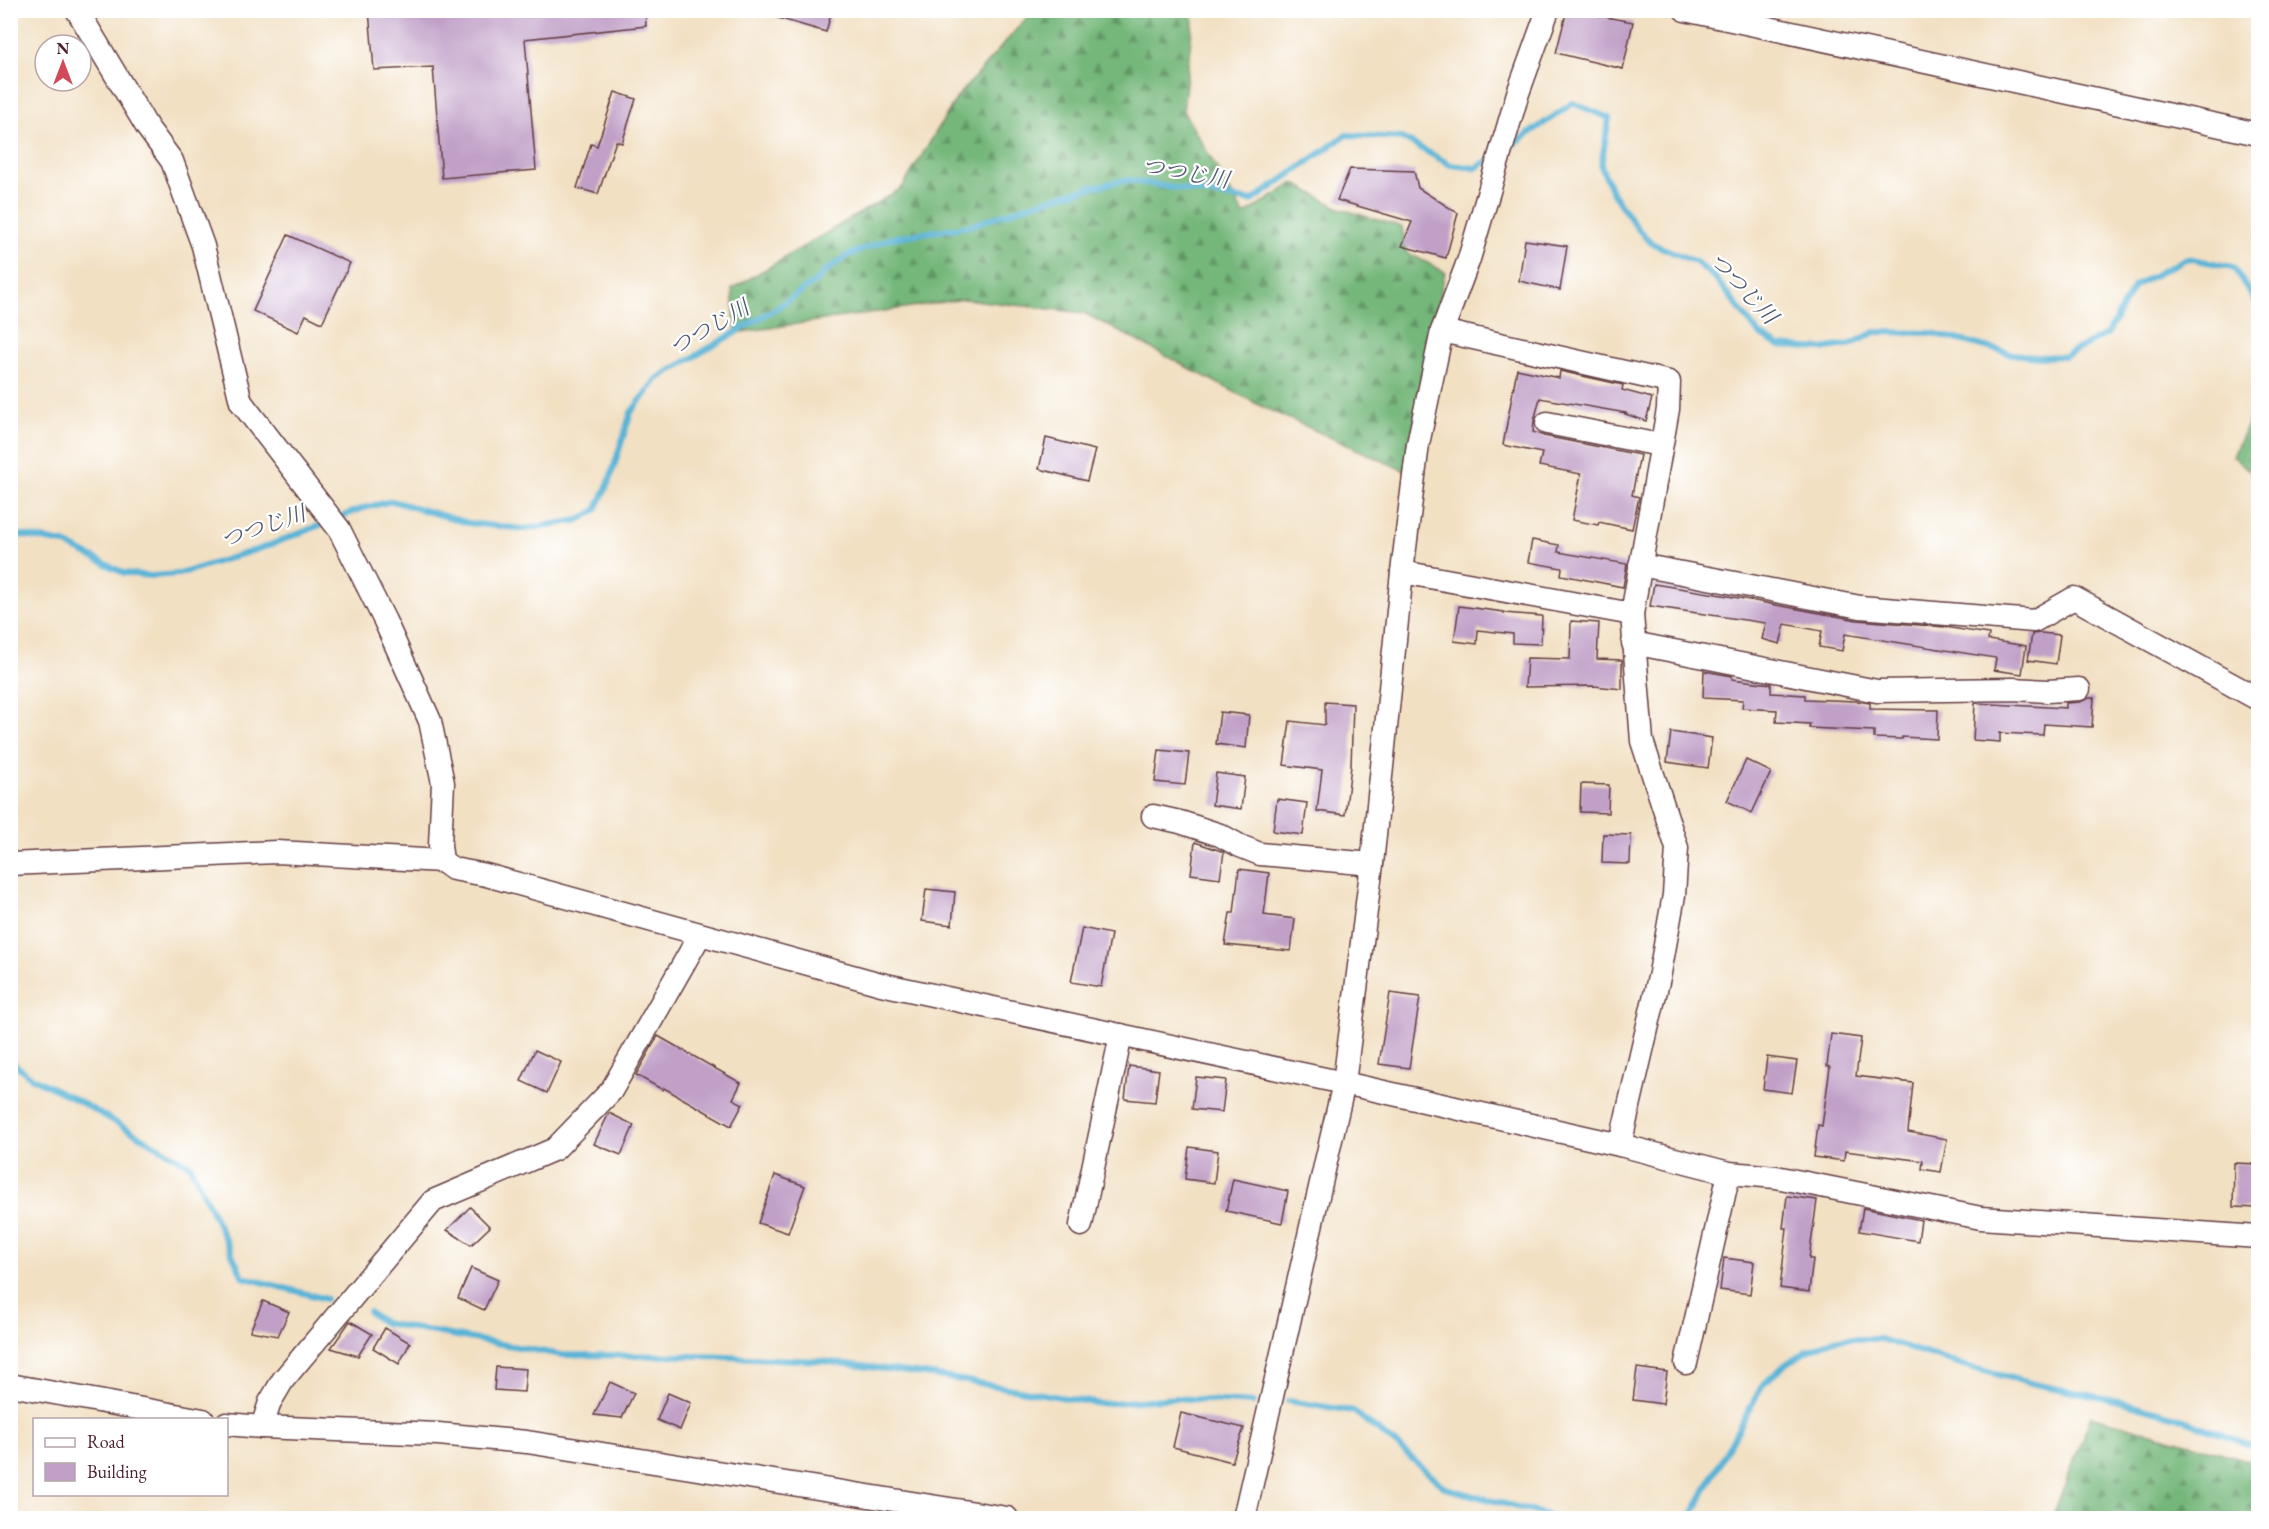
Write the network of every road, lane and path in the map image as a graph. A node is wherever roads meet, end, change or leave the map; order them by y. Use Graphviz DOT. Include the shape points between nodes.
graph roads {
  1 [pos="77,10"];
  2 [pos="1548,10"];
  3 [pos="1684,10"];
  4 [pos="2259,134"];
  5 [pos="1442,331"];
  6 [pos="1548,423"];
  7 [pos="1660,445"];
  8 [pos="1640,565"];
  9 [pos="1402,572"];
  10 [pos="1632,614"];
  11 [pos="1633,643"];
  12 [pos="2079,689"];
  13 [pos="2259,699"];
  14 [pos="1154,816"];
  15 [pos="442,861"];
  16 [pos="10,864"];
  17 [pos="1372,864"];
  18 [pos="700,935"];
  19 [pos="1121,1035"];
  20 [pos="1344,1083"];
  21 [pos="1620,1144"];
  22 [pos="1729,1173"];
  23 [pos="1081,1225"];
  24 [pos="2259,1237"];
  25 [pos="1686,1363"];
  26 [pos="10,1385"];
  27 [pos="197,1418"];
  28 [pos="228,1424"];
  29 [pos="262,1427"];
  30 [pos="1007,1518"];
  31 [pos="1244,1518"];
  1 -- 15 [label="street" via="147,127 172,161 203,246 241,402 339,529 430,721 443,783"];
  2 -- 5 [label="street"];
  3 -- 4 [label="street"];
  5 -- 7 [label="street" via="1669,382"];
  5 -- 9 [label="street" via="1418,444"];
  6 -- 7 [label="street"];
  7 -- 8 [label="street"];
  8 -- 10 [label="street"];
  8 -- 13 [label="street" via="1860,607 2034,621 2074,598"];
  9 -- 10 [label="street"];
  9 -- 17 [label="street"];
  10 -- 11 [label="street"];
  11 -- 12 [label="street" via="1877,691"];
  11 -- 21 [label="street" via="1642,741 1677,848 1674,895 1660,973"];
  14 -- 17 [label="street" via="1220,835 1260,854"];
  15 -- 16 [label="street" via="277,852"];
  15 -- 18 [label="street" via="470,874 486,875"];
  17 -- 20 [label="street"];
  18 -- 19 [label="street" via="881,984"];
  18 -- 29 [label="street" via="611,1091 555,1149 433,1201 283,1380"];
  19 -- 20 [label="street"];
  19 -- 23 [label="street"];
  20 -- 21 [label="street"];
  20 -- 31 [label="street"];
  21 -- 22 [label="street"];
  22 -- 24 [label="street" via="1776,1177 1981,1218"];
  22 -- 25 [label="street"];
  26 -- 27 [label="street"];
  28 -- 29 [label="street"];
  29 -- 30 [label="street" via="527,1442"];
}
